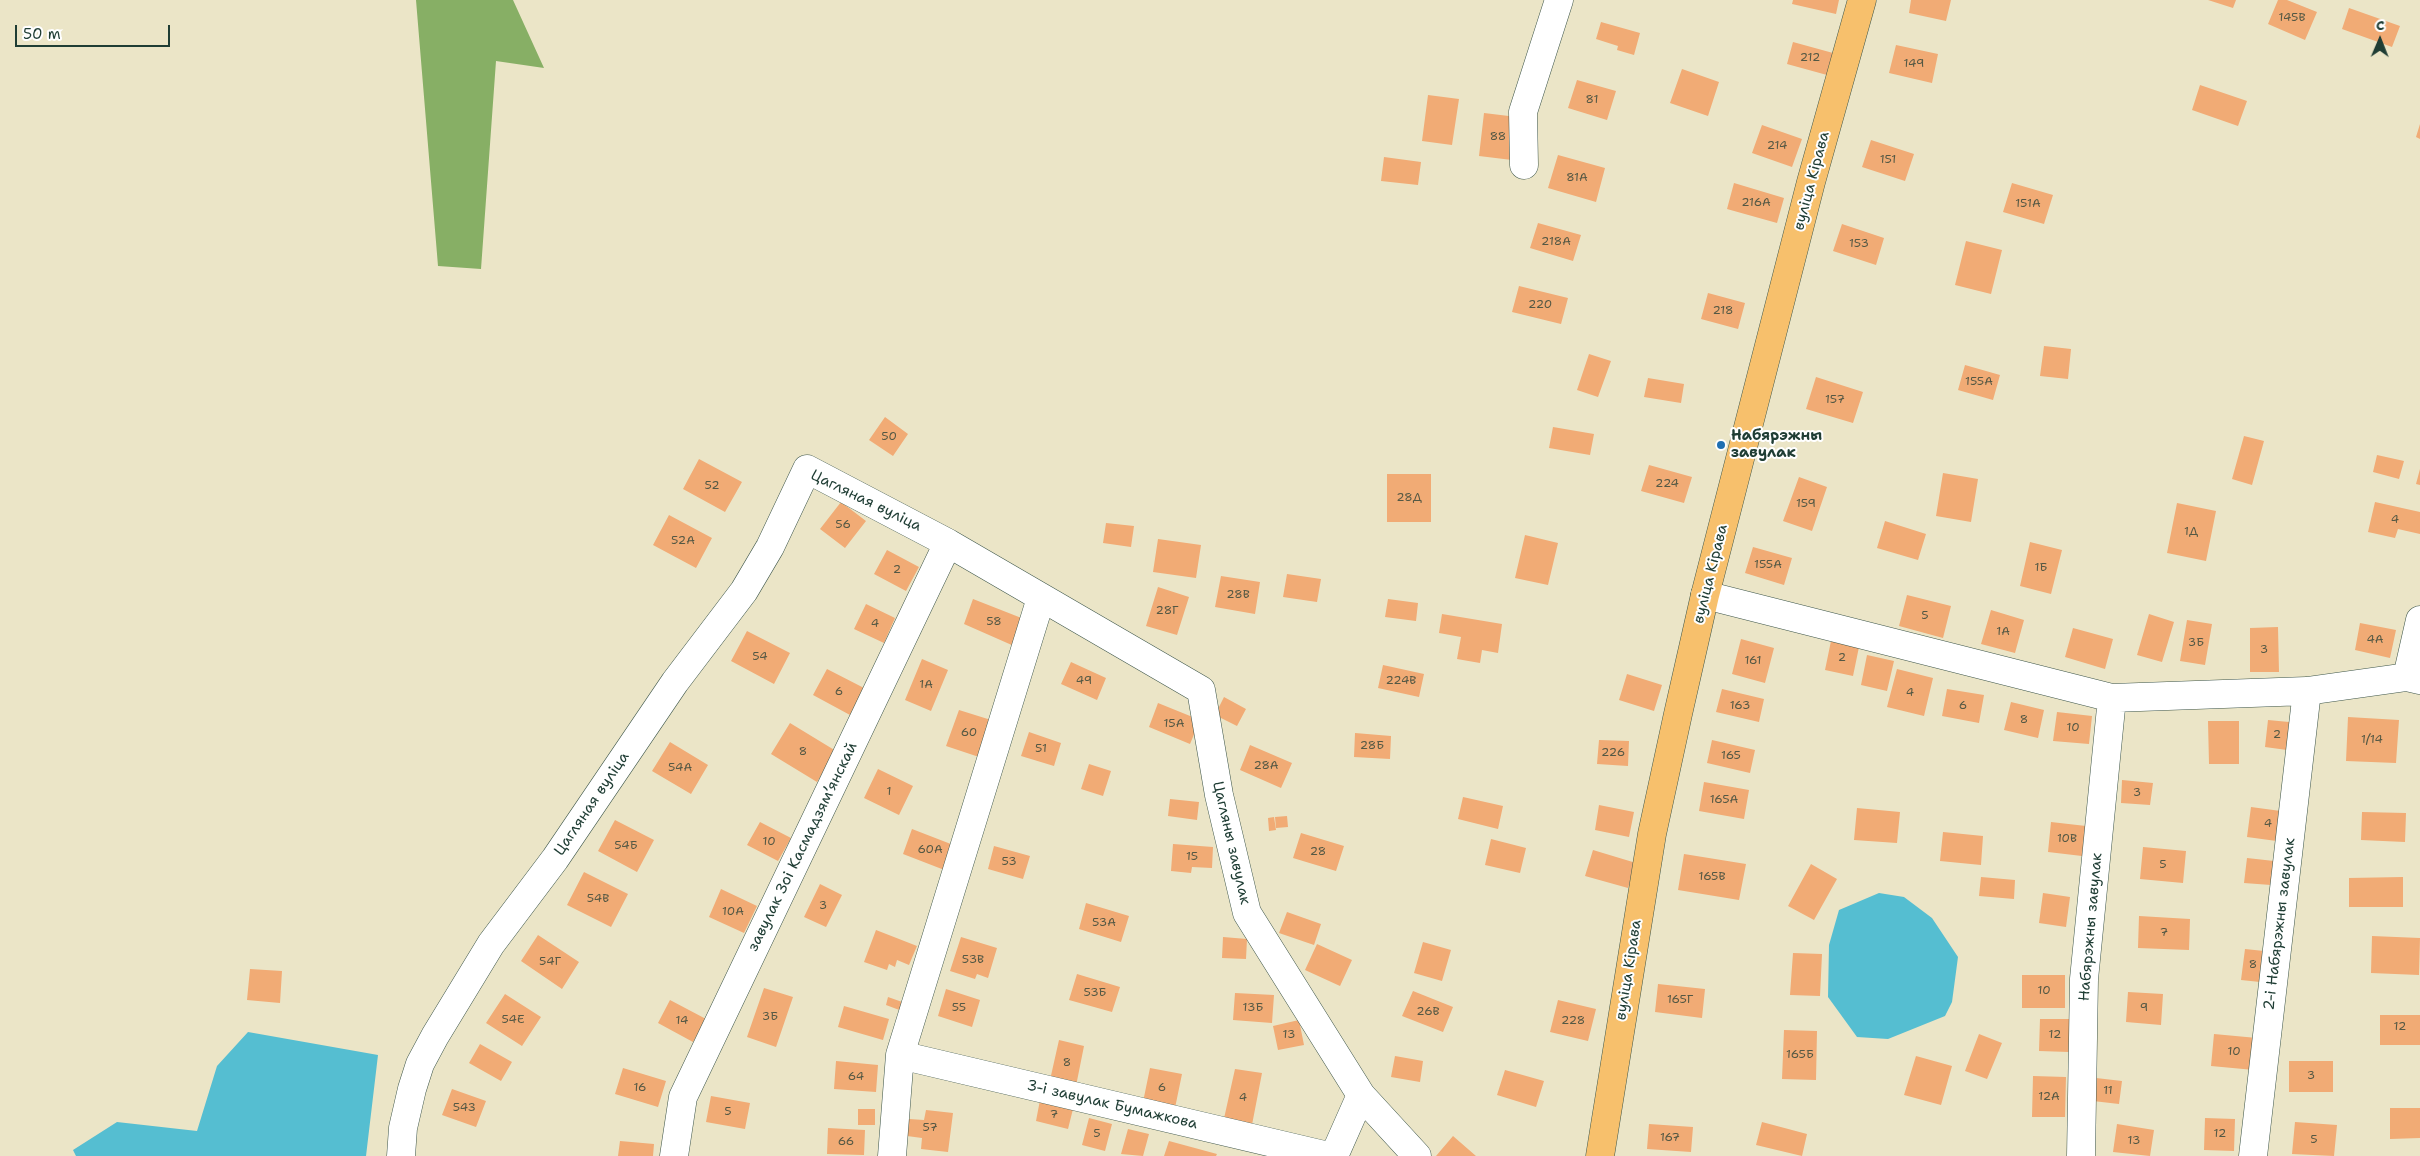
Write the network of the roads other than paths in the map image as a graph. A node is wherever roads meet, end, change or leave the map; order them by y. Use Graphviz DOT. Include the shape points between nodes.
graph roads {
  1 [pos="1559,0"];
  2 [pos="1862,0"];
  3 [pos="1524,165"];
  4 [pos="948,543"];
  5 [pos="1705,595"];
  6 [pos="1041,598"];
  7 [pos="2420,620"];
  8 [pos="2414,679"];
  9 [pos="2307,691"];
  10 [pos="2112,698"];
  11 [pos="900,1055"];
  12 [pos="1361,1095"];
  13 [pos="401,1156"];
  14 [pos="674,1156"];
  15 [pos="892,1156"];
  16 [pos="1325,1156"];
  17 [pos="1334,1156"];
  18 [pos="1417,1156"];
  19 [pos="1600,1156"];
  20 [pos="2081,1156"];
  21 [pos="2253,1156"];
  1 -- 3 [label="street" via="1524,112"];
  2 -- 5 [label="main road, вуліца Кірава" via="1811,182"];
  4 -- 6 [label="street, Цагляная вуліца"];
  4 -- 13 [label="street, Цагляная вуліца" via="807,469 770,547 744,591 675,682 555,859 491,944 435,1036 420,1064 412,1090 403,1128"];
  4 -- 14 [label="street, завулак Зоі Касмадзямʼянскай" via="683,1097"];
  5 -- 10 [label="street"];
  5 -- 19 [label="main road, вуліца Кірава" via="1652,834"];
  6 -- 11 [label="street"];
  6 -- 12 [label="street, Цагляны завулак" via="1200,690 1248,914"];
  7 -- 8 [label="street"];
  8 -- 9 [label="street"];
  9 -- 10 [label="street"];
  9 -- 21 [label="street, 2-і Набярэжны завулак"];
  10 -- 20 [label="street, Набярэжны завулак" via="2084,979"];
  11 -- 15 [label="street"];
  11 -- 16 [label="street, 3-і завулак Бумажкова"];
  12 -- 17 [label="street"];
  12 -- 18 [label="street, Цагляны завулак"];
}
